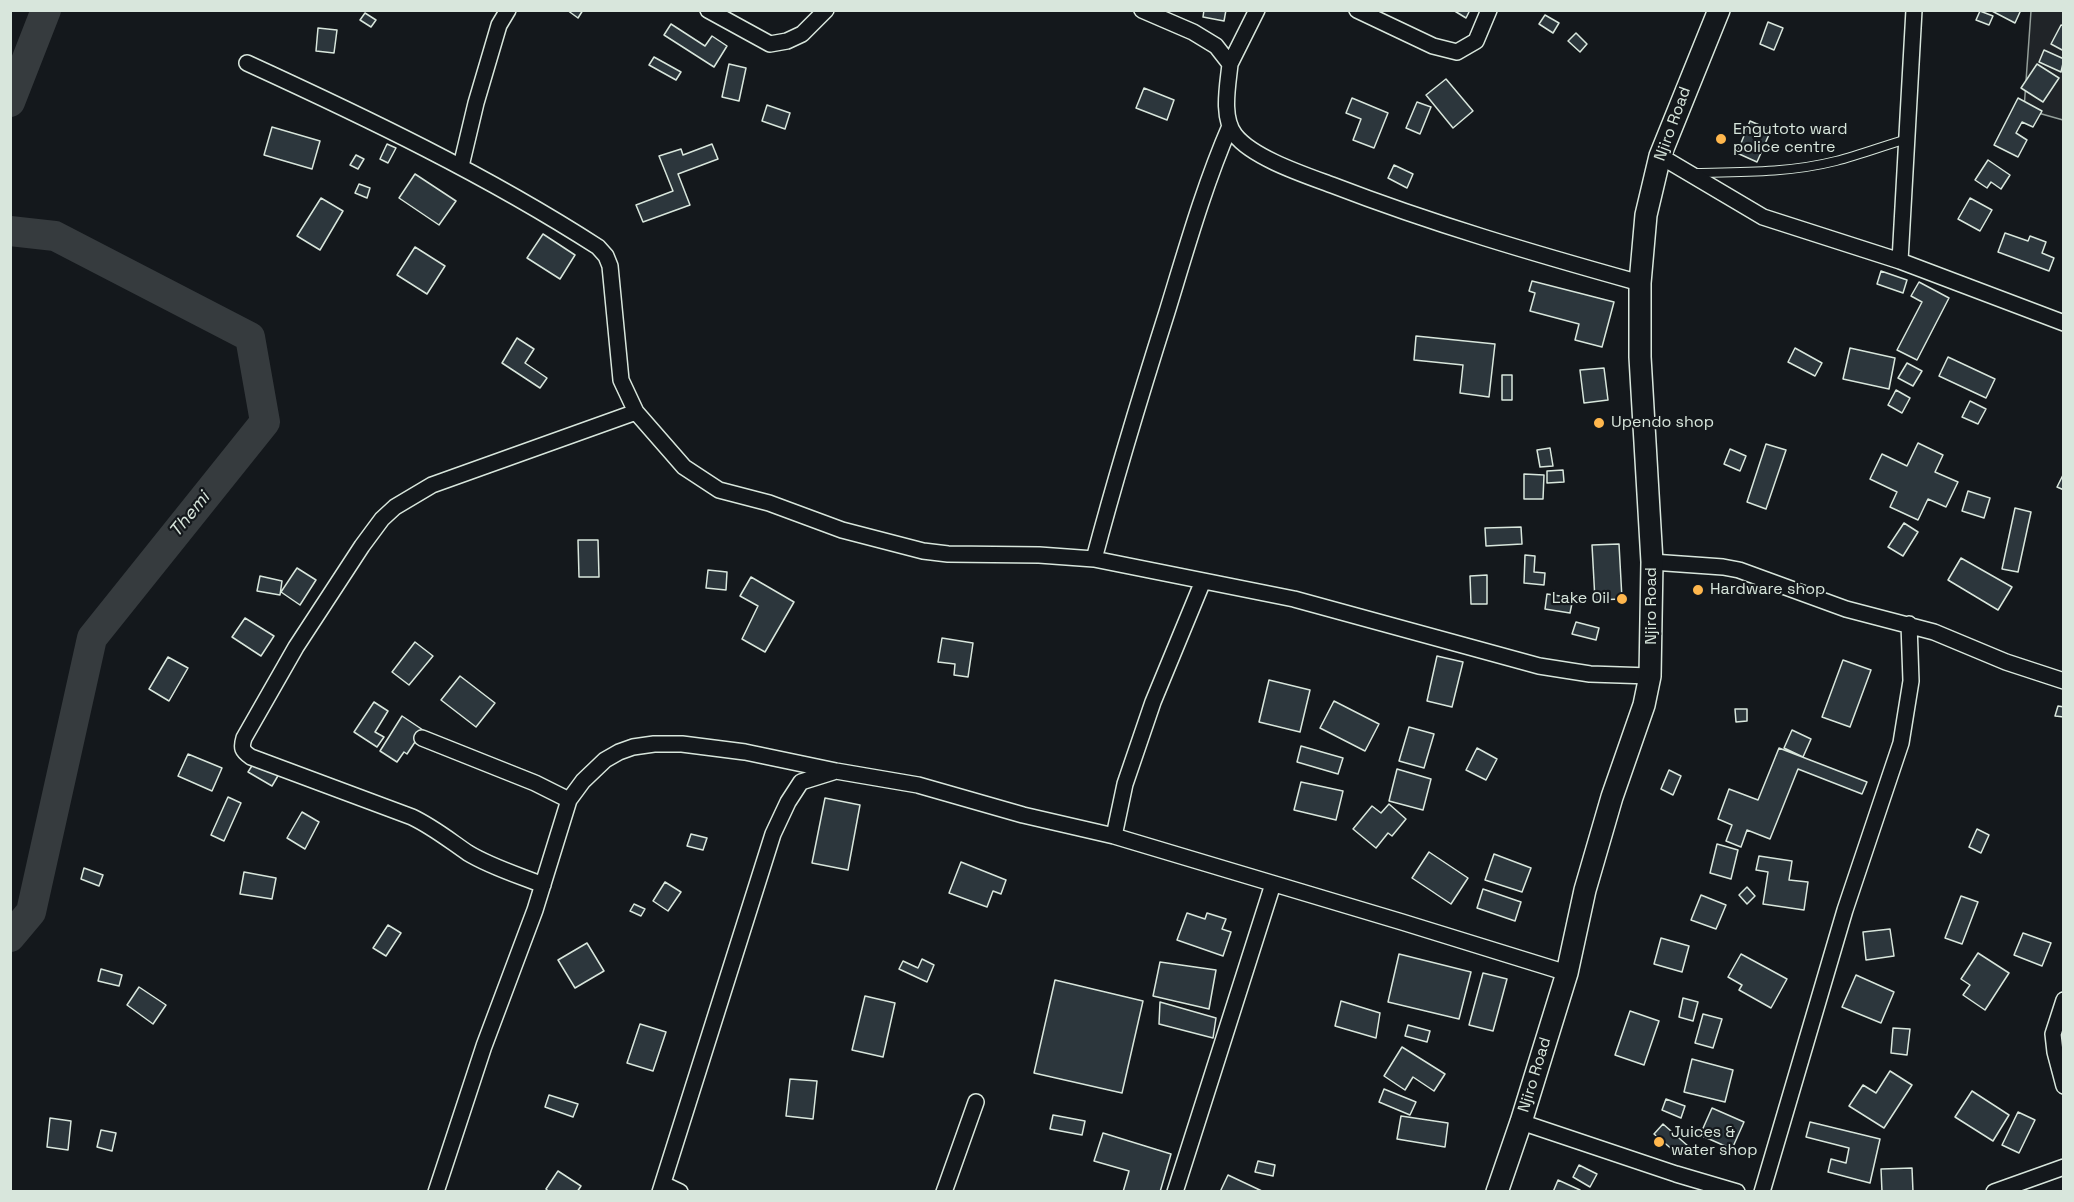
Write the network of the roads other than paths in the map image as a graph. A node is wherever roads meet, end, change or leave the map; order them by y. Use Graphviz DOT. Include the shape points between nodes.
graph roads {
  1 [pos="508,10"];
  2 [pos="708,10"];
  3 [pos="826,10"];
  4 [pos="1142,10"];
  5 [pos="1257,10"];
  6 [pos="1357,10"];
  7 [pos="1489,10"];
  8 [pos="1719,10"];
  9 [pos="1914,10"];
  10 [pos="247,63"];
  11 [pos="1230,64"];
  12 [pos="1230,126"];
  13 [pos="1907,139"];
  14 [pos="1660,156"];
  15 [pos="461,166"];
  16 [pos="1690,173"];
  17 [pos="1900,261"];
  18 [pos="1640,283"];
  19 [pos="2064,323"];
  20 [pos="636,412"];
  21 [pos="1094,559"];
  22 [pos="1652,562"];
  23 [pos="1203,581"];
  24 [pos="1909,624"];
  25 [pos="1650,676"];
  26 [pos="2064,681"];
  27 [pos="422,738"];
  28 [pos="836,771"];
  29 [pos="570,800"];
  30 [pos="1114,836"];
  31 [pos="1273,884"];
  32 [pos="543,885"];
  33 [pos="1567,973"];
  34 [pos="2064,1000"];
  35 [pos="2064,1086"];
  36 [pos="976,1102"];
  37 [pos="1521,1122"];
  38 [pos="2064,1167"];
  39 [pos="662,1188"];
  40 [pos="436,1191"];
  41 [pos="680,1191"];
  42 [pos="944,1191"];
  43 [pos="1175,1191"];
  44 [pos="1497,1191"];
  45 [pos="1737,1191"];
  46 [pos="1762,1191"];
  47 [pos="1994,1191"];
  1 -- 15 [label="street" via="476,103"];
  2 -- 3 [label="street" via="770,44 802,34"];
  4 -- 11 [label="street" via="1216,46"];
  5 -- 11 [label="street"];
  6 -- 7 [label="street" via="1433,46 1457,52 1476,41"];
  8 -- 14 [label="street, Njiro Road"];
  9 -- 13 [label="street"];
  10 -- 15 [label="street"];
  11 -- 12 [label="street"];
  12 -- 18 [label="street" via="1240,139 1268,158 1341,189 1411,215"];
  12 -- 21 [label="street" via="1195,219 1122,453"];
  13 -- 16 [label="lane" via="1802,168"];
  13 -- 17 [label="street"];
  14 -- 16 [label="street"];
  14 -- 18 [label="street, Njiro Road" via="1646,215"];
  15 -- 20 [label="street" via="606,256 621,380"];
  16 -- 17 [label="street" via="1763,217"];
  17 -- 19 [label="street"];
  18 -- 22 [label="street, Njiro Road" via="1640,357"];
  20 -- 21 [label="street" via="684,467 719,490 769,503 842,530 948,554"];
  20 -- 32 [label="street" via="432,485 395,507 362,546 296,647 242,746 244,752 258,760 422,822 469,853"];
  21 -- 23 [label="street"];
  22 -- 24 [label="street" via="1739,570 1846,609"];
  22 -- 25 [label="street, Njiro Road"];
  23 -- 25 [label="street" via="1294,598 1539,666 1590,674"];
  23 -- 30 [label="street" via="1153,702 1125,784"];
  24 -- 26 [label="street"];
  24 -- 46 [label="street" via="1911,681 1901,743 1845,910"];
  25 -- 33 [label="street, Njiro Road" via="1585,891"];
  27 -- 29 [label="street"];
  28 -- 29 [label="street" via="745,752 654,744 633,747 605,760"];
  28 -- 30 [label="street" via="918,785"];
  28 -- 39 [label="street" via="801,782 773,834"];
  29 -- 32 [label="street"];
  30 -- 31 [label="street"];
  31 -- 33 [label="street"];
  31 -- 43 [label="street"];
  32 -- 40 [label="street"];
  33 -- 37 [label="street, Njiro Road"];
  34 -- 35 [label="street" via="2053,1034"];
  36 -- 42 [label="street"];
  37 -- 44 [label="street, Njiro Road"];
  37 -- 45 [label="street"];
  38 -- 47 [label="street"];
  39 -- 41 [label="street"];
}
